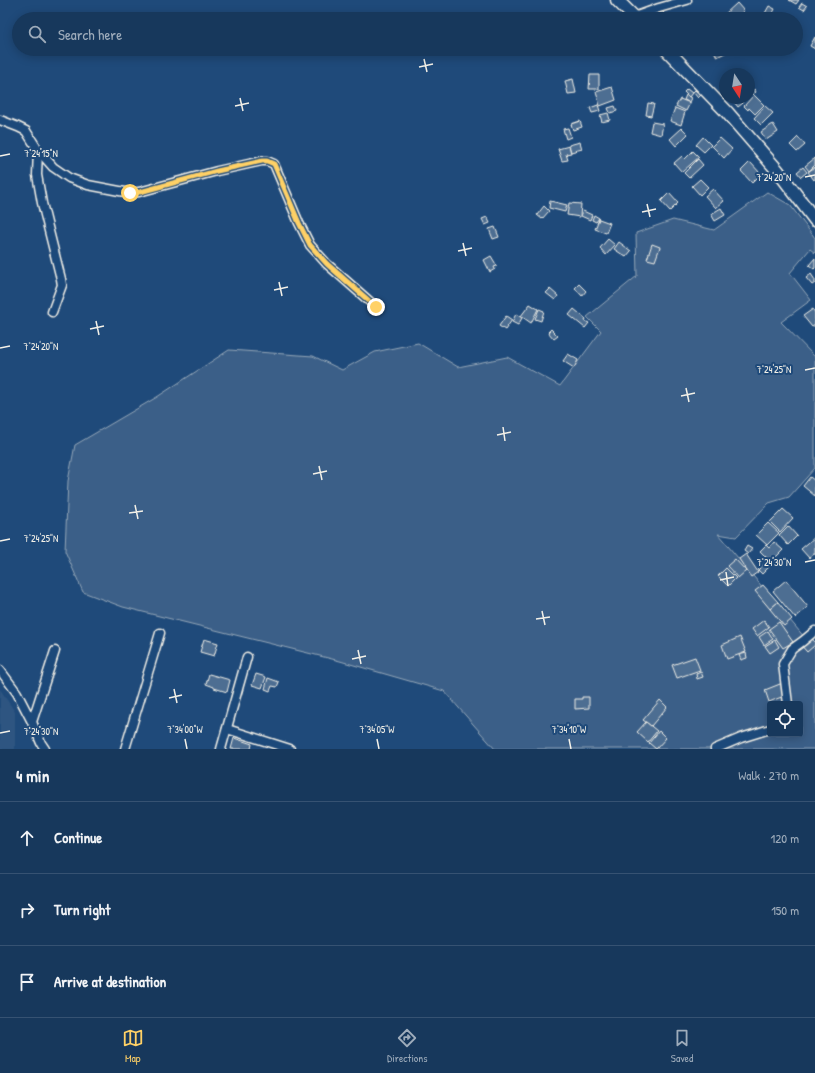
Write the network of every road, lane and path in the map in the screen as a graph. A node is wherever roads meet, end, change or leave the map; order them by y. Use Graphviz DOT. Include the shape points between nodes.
graph roads {
  1 [pos="617,0"];
  2 [pos="687,0"];
  3 [pos="629,12"];
  4 [pos="649,12"];
  5 [pos="673,56"];
  6 [pos="0,120"];
  7 [pos="38,150"];
  8 [pos="815,220"];
  9 [pos="376,307"];
  10 [pos="52,312"];
  11 [pos="815,630"];
  12 [pos="160,633"];
  13 [pos="55,651"];
  14 [pos="247,657"];
  15 [pos="0,670"];
  16 [pos="788,701"];
  17 [pos="32,722"];
  18 [pos="227,729"];
  19 [pos="767,730"];
  20 [pos="45,749"];
  21 [pos="125,749"];
  22 [pos="221,749"];
  23 [pos="290,749"];
  24 [pos="715,749"];
  1 -- 3 [label="main road"];
  2 -- 4 [label="street"];
  5 -- 8 [label="main road" via="726,111 778,171"];
  6 -- 7 [label="street" via="26,131"];
  7 -- 9 [label="street" via="53,167 69,178 88,185 130,193 262,161 274,164 310,245 327,264"];
  7 -- 10 [label="street" via="36,175 62,286"];
  11 -- 16 [label="street" via="792,649 782,664"];
  12 -- 21 [label="street"];
  13 -- 17 [label="street"];
  14 -- 18 [label="street"];
  15 -- 17 [label="street" via="17,693"];
  17 -- 20 [label="street"];
  18 -- 22 [label="street"];
  18 -- 23 [label="street"];
  19 -- 24 [label="street"];
}
